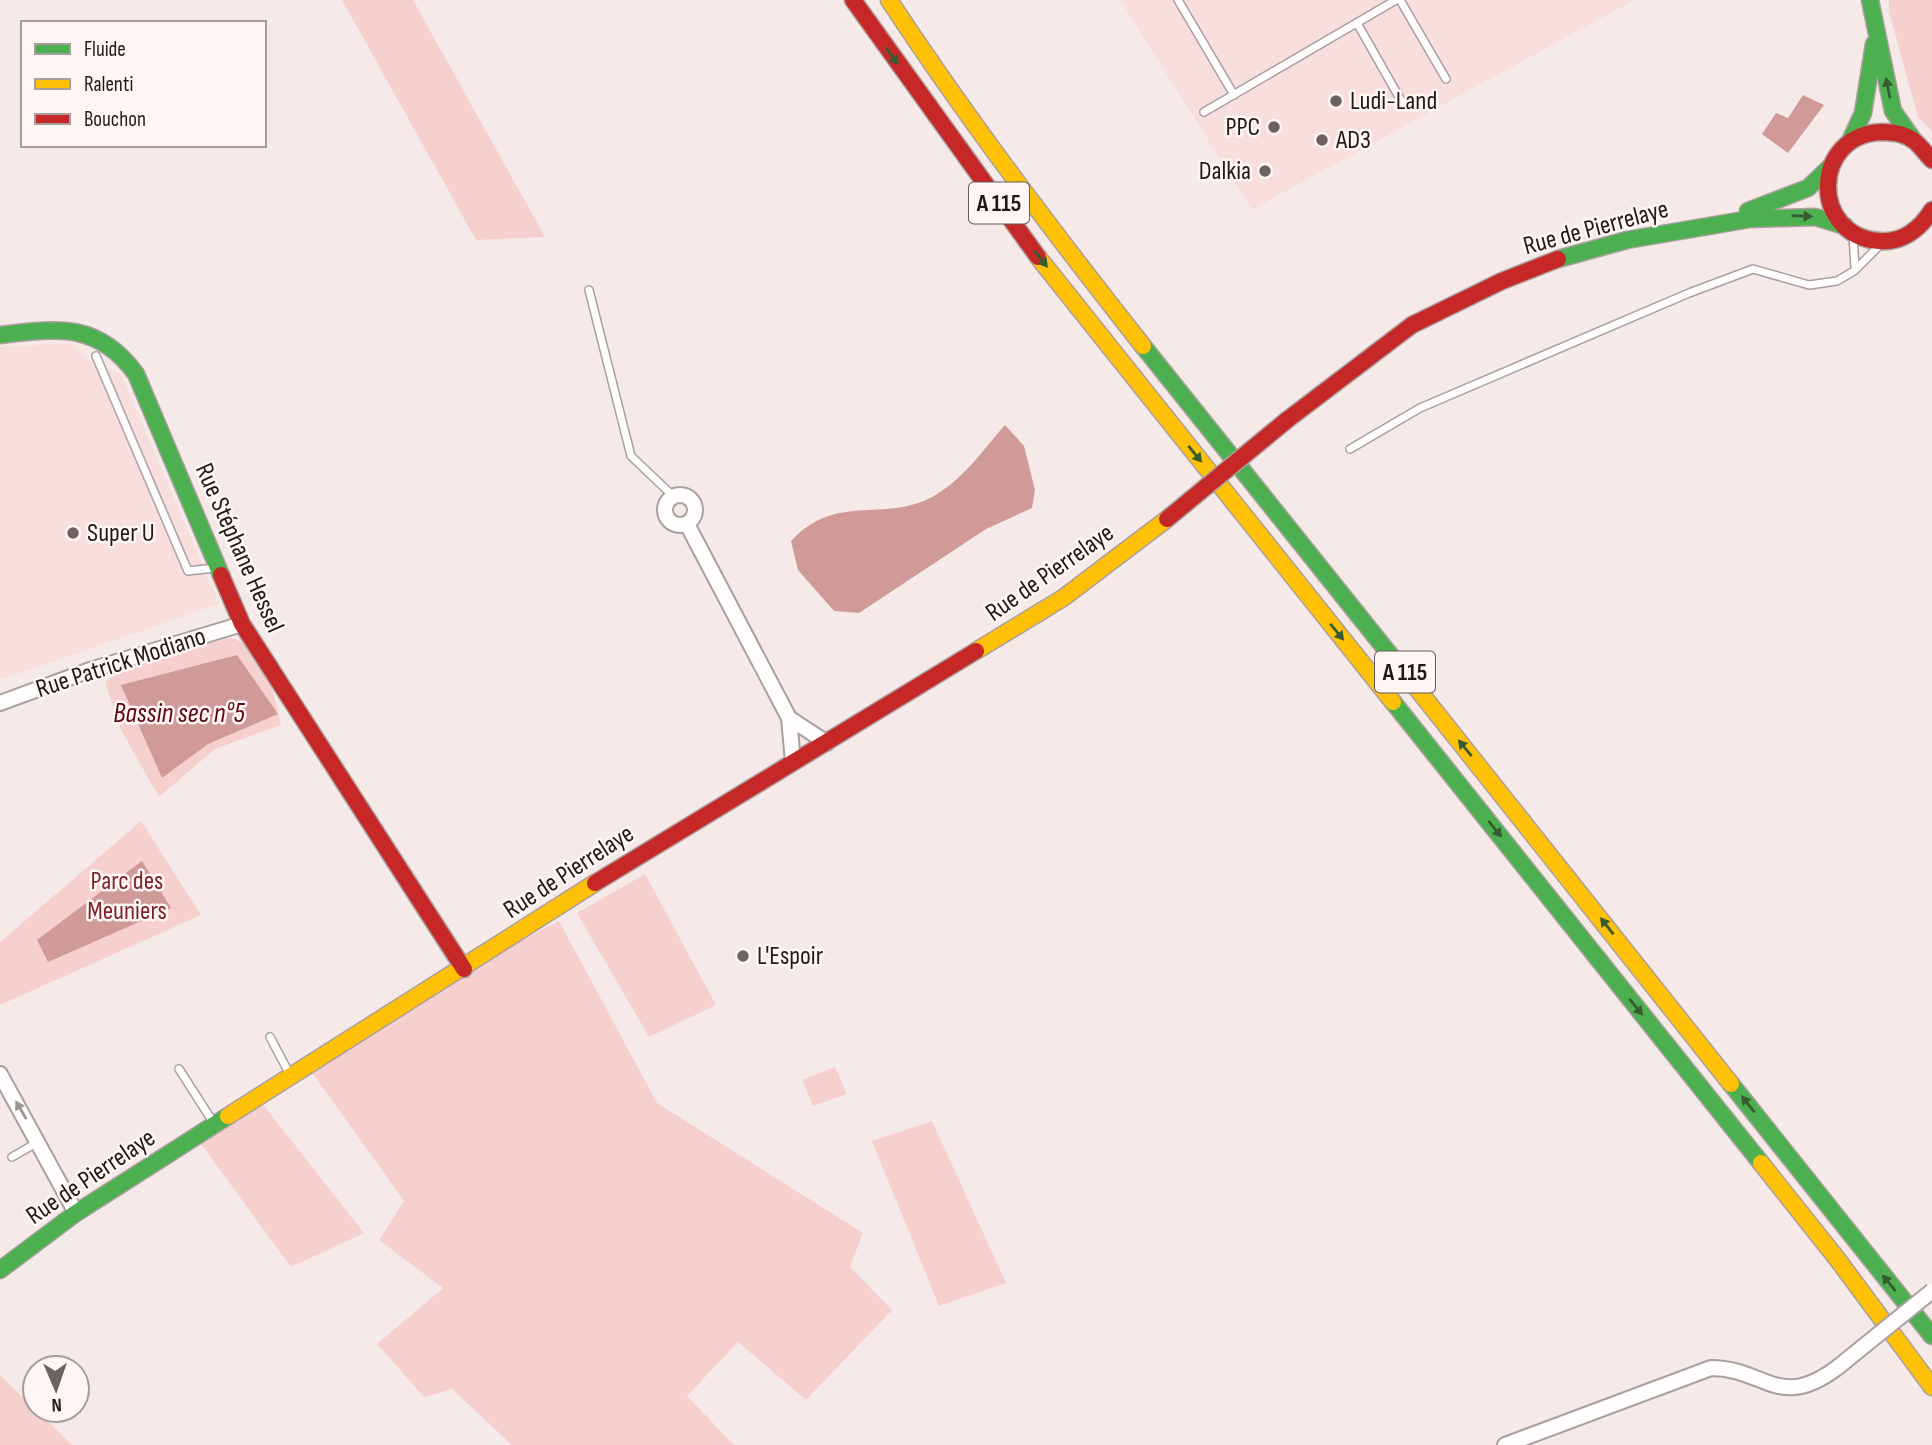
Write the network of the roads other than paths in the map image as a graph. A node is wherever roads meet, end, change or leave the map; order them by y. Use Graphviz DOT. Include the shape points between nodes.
graph roads {
  1 [pos="853,0"];
  2 [pos="889,0"];
  3 [pos="1178,0"];
  4 [pos="1398,0"];
  5 [pos="1870,0"];
  6 [pos="1357,23"];
  7 [pos="1875,31"];
  8 [pos="1446,79"];
  9 [pos="1234,95"];
  10 [pos="1403,104"];
  11 [pos="1204,113"];
  12 [pos="1912,138"];
  13 [pos="1851,139"];
  14 [pos="1931,158"];
  15 [pos="1830,167"];
  16 [pos="1932,212"];
  17 [pos="1709,224"];
  18 [pos="1848,229"];
  19 [pos="1892,240"];
  20 [pos="1854,271"];
  21 [pos="589,290"];
  22 [pos="0,335"];
  23 [pos="96,356"];
  24 [pos="1350,449"];
  25 [pos="673,496"];
  26 [pos="218,568"];
  27 [pos="242,624"];
  28 [pos="0,703"];
  29 [pos="789,718"];
  30 [pos="827,743"];
  31 [pos="793,762"];
  32 [pos="464,969"];
  33 [pos="270,1037"];
  34 [pos="179,1069"];
  35 [pos="0,1074"];
  36 [pos="291,1077"];
  37 [pos="215,1125"];
  38 [pos="38,1142"];
  39 [pos="12,1157"];
  40 [pos="76,1213"];
  41 [pos="0,1270"];
  42 [pos="1932,1291"];
  43 [pos="1932,1336"];
  44 [pos="1932,1387"];
  45 [pos="1505,1445"];
  1 -- 44 [label="main road, A 115, one-way" via="1037,254 1830,1249"];
  43 -- 2 [label="main road, A 115, one-way" via="1061,242"];
  3 -- 9 [label="lane"];
  4 -- 6 [label="lane"];
  4 -- 8 [label="lane"];
  5 -- 7 [label="main road"];
  6 -- 9 [label="lane"];
  6 -- 10 [label="lane"];
  12 -- 7 [label="main road, one-way" via="1893,111"];
  7 -- 13 [label="main road, Rue de Pierrelaye" via="1863,113"];
  9 -- 11 [label="lane"];
  12 -- 13 [label="main road" via="1882,130"];
  12 -- 14 [label="main road"];
  13 -- 15 [label="main road, Rue de Pierrelaye"];
  15 -- 17 [label="main road, Rue de Pierrelaye" via="1800,192"];
  15 -- 18 [label="main road" via="1830,204"];
  16 -- 19 [label="main road" via="1914,231"];
  17 -- 18 [label="main road, Rue de Pierrelaye, one-way" via="1789,216 1825,218"];
  17 -- 30 [label="main road, Rue de Pierrelaye, bridge" via="1565,256 1412,324 1063,598"];
  18 -- 19 [label="main road, Rue de Pierrelaye" via="1874,240"];
  18 -- 20 [label="lane" via="1856,260"];
  19 -- 20 [label="lane" via="1865,257"];
  20 -- 24 [label="lane" via="1837,281 1809,285 1753,269 1420,408"];
  21 -- 25 [label="lane" via="631,456"];
  22 -- 26 [label="main road, Rue Stéphane Hessel" via="67,329 99,338 125,355"];
  23 -- 26 [label="lane" via="188,571"];
  25 -- 29 [label="street" via="691,499 695,507 687,524"];
  26 -- 27 [label="main road, Rue Stéphane Hessel"];
  27 -- 28 [label="street, Rue Patrick Modiano"];
  27 -- 32 [label="main road, Rue Stéphane Hessel"];
  29 -- 30 [label="street"];
  29 -- 31 [label="street"];
  30 -- 31 [label="main road, Rue de Pierrelaye"];
  31 -- 32 [label="main road, Rue de Pierrelaye"];
  32 -- 36 [label="main road, Rue de Pierrelaye"];
  33 -- 36 [label="lane"];
  34 -- 37 [label="lane"];
  38 -- 35 [label="street, one-way"];
  36 -- 37 [label="main road, Rue de Pierrelaye"];
  37 -- 40 [label="main road, Rue de Pierrelaye"];
  38 -- 39 [label="lane"];
  38 -- 40 [label="street"];
  40 -- 41 [label="main road, Rue de Pierrelaye"];
  42 -- 45 [label="street, bridge" via="1822,1379 1789,1387 1711,1368"];
}
